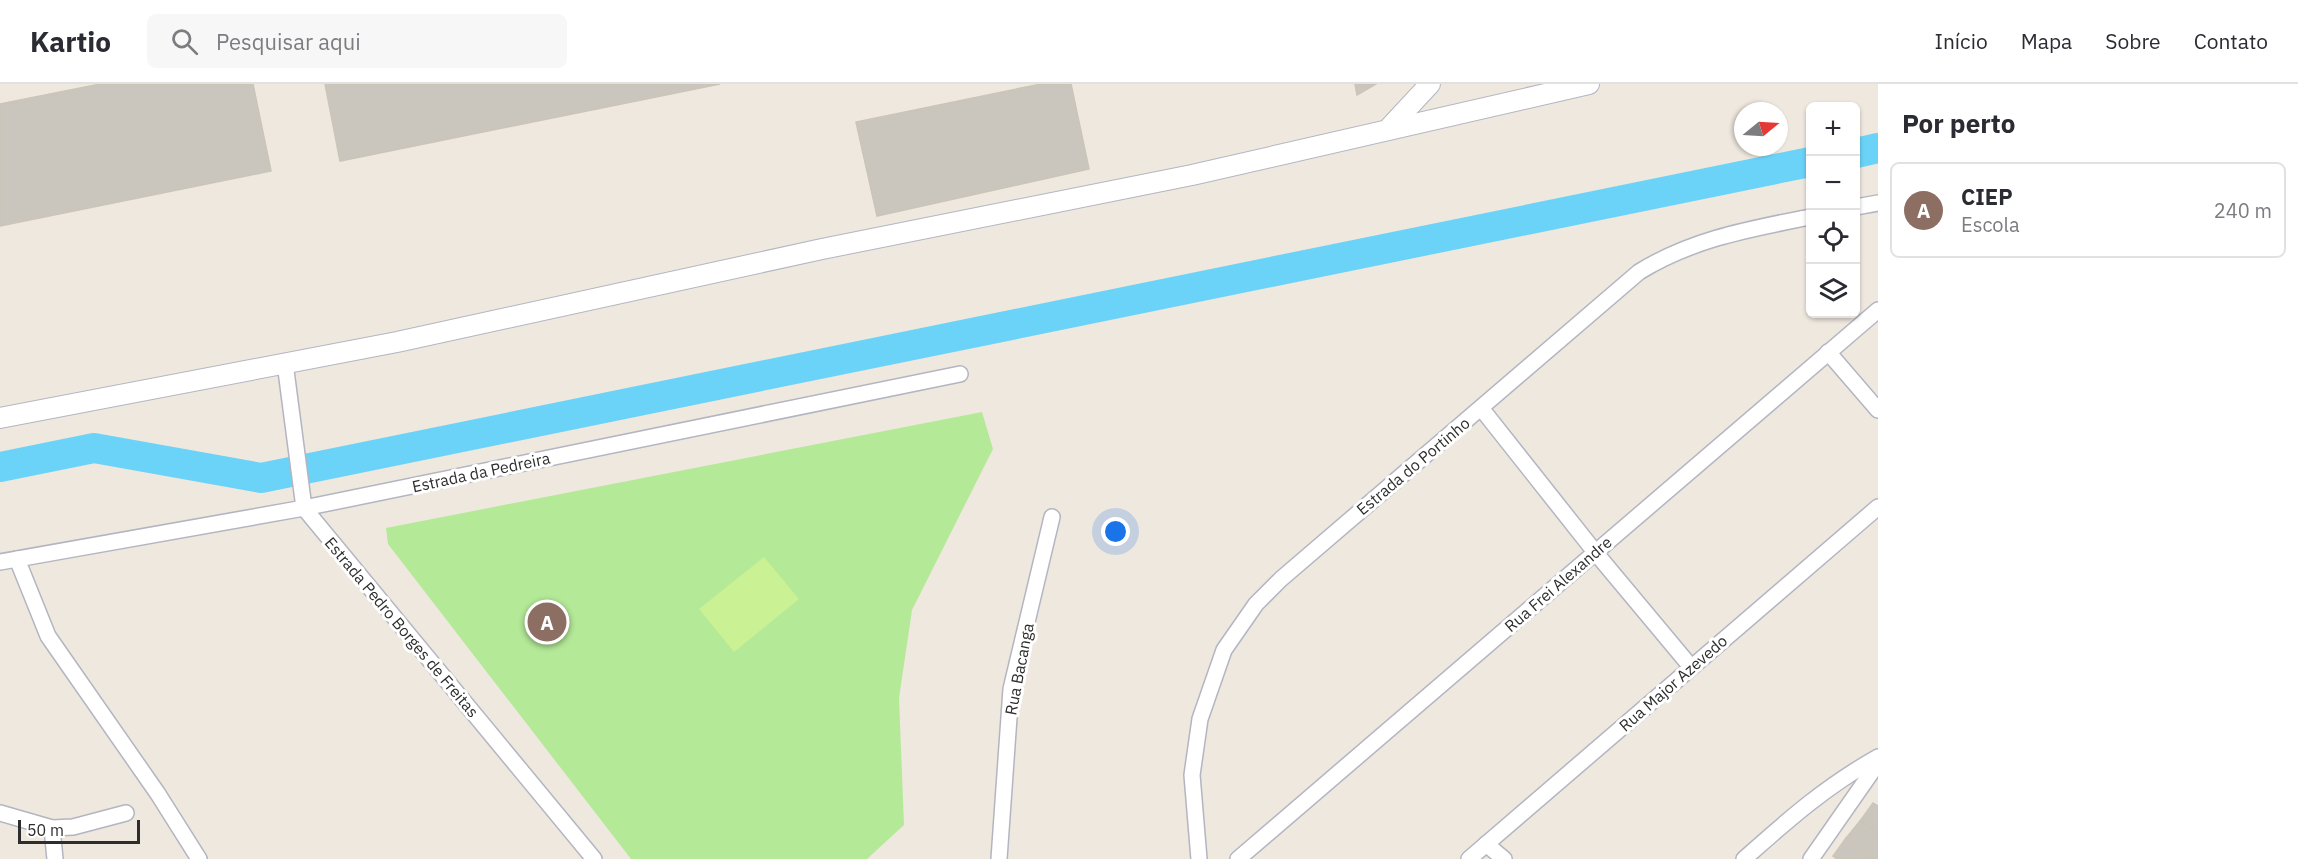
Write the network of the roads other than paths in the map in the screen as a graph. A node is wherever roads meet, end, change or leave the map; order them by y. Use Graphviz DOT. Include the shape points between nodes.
graph roads {
  1 [pos="1430,84"];
  2 [pos="1589,84"];
  3 [pos="1388,129"];
  4 [pos="1878,203"];
  5 [pos="1860,206"];
  6 [pos="1806,218"];
  7 [pos="1878,310"];
  8 [pos="1828,351"];
  9 [pos="285,363"];
  10 [pos="960,374"];
  11 [pos="1481,408"];
  12 [pos="1878,410"];
  13 [pos="0,418"];
  14 [pos="1878,507"];
  15 [pos="304,508"];
  16 [pos="1052,518"];
  17 [pos="1595,552"];
  18 [pos="16,559"];
  19 [pos="0,562"];
  20 [pos="1691,667"];
  21 [pos="1878,758"];
  22 [pos="1878,763"];
  23 [pos="0,813"];
  24 [pos="126,813"];
  25 [pos="52,828"];
  26 [pos="1486,844"];
  27 [pos="55,859"];
  28 [pos="199,859"];
  29 [pos="594,859"];
  30 [pos="999,859"];
  31 [pos="1199,859"];
  32 [pos="1238,859"];
  33 [pos="1469,859"];
  34 [pos="1503,859"];
  35 [pos="1744,859"];
  36 [pos="1811,859"];
  1 -- 3 [label="street"];
  2 -- 3 [label="street"];
  3 -- 9 [label="street" via="1192,175"];
  4 -- 5 [label="street"];
  6 -- 11 [label="street, Estrada do Portinho" via="1719,237 1666,255 1639,272"];
  7 -- 8 [label="street, Rua Frei Alexandre"];
  8 -- 12 [label="street"];
  8 -- 17 [label="street, Rua Frei Alexandre"];
  9 -- 13 [label="street"];
  9 -- 15 [label="street"];
  10 -- 15 [label="street, Estrada da Pedreira"];
  11 -- 17 [label="street"];
  11 -- 31 [label="street, Estrada do Portinho" via="1281,579 1256,604 1224,650 1200,719 1192,775"];
  14 -- 20 [label="street, Rua Major Azevedo"];
  15 -- 18 [label="street, Estrada da Pedreira"];
  15 -- 29 [label="street, Estrada Pedro Borges de Freitas"];
  16 -- 30 [label="street, Rua Bacanga" via="1011,689"];
  17 -- 20 [label="street"];
  17 -- 32 [label="street, Rua Frei Alexandre"];
  18 -- 19 [label="street, Estrada da Pedreira"];
  18 -- 28 [label="street" via="48,636"];
  20 -- 26 [label="street, Rua Major Azevedo"];
  21 -- 35 [label="street" via="1807,802"];
  22 -- 36 [label="street"];
  23 -- 25 [label="street"];
  24 -- 25 [label="street" via="73,827"];
  25 -- 27 [label="street"];
  26 -- 33 [label="street, Rua Major Azevedo"];
  26 -- 34 [label="street"];
}
